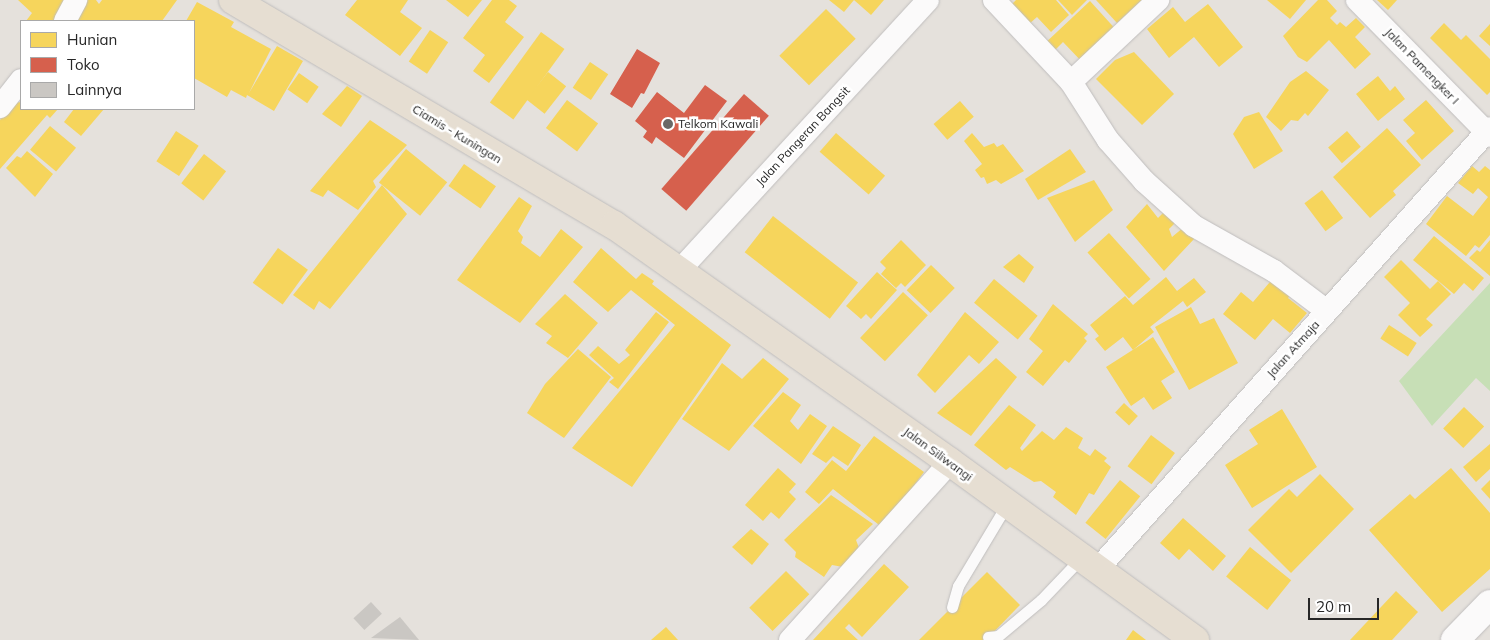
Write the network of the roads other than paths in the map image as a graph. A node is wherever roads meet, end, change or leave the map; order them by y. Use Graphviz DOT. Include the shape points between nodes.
graph roads {
  1 [pos="76,0"];
  2 [pos="233,0"];
  3 [pos="928,0"];
  4 [pos="994,0"];
  5 [pos="1158,0"];
  6 [pos="1357,0"];
  7 [pos="66,20"];
  8 [pos="20,81"];
  9 [pos="1070,82"];
  10 [pos="0,107"];
  11 [pos="1489,132"];
  12 [pos="678,272"];
  13 [pos="1327,311"];
  14 [pos="950,462"];
  15 [pos="1008,504"];
  16 [pos="1089,564"];
  17 [pos="1490,604"];
  18 [pos="952,607"];
  19 [pos="988,637"];
  20 [pos="790,640"];
  21 [pos="1195,640"];
  22 [pos="1455,640"];
  1 -- 7 [label="street"];
  2 -- 12 [label="highway, Ciamis - Kuningan" via="614,226"];
  3 -- 12 [label="street, Jalan Pangeran Bangsit"];
  4 -- 9 [label="street"];
  5 -- 9 [label="street"];
  6 -- 11 [label="street, Jalan Pamengker I"];
  8 -- 10 [label="street"];
  9 -- 13 [label="street" via="1108,140 1158,194 1194,226 1274,272"];
  11 -- 13 [label="street, Jalan Atmaja"];
  12 -- 14 [label="highway, Jalan Siliwangi"];
  13 -- 16 [label="street, Jalan Atmaja"];
  14 -- 15 [label="highway, Jalan Siliwangi"];
  14 -- 20 [label="street"];
  15 -- 16 [label="highway, Jalan Siliwangi"];
  15 -- 18 [label="lane" via="958,586"];
  16 -- 19 [label="lane" via="998,636"];
  16 -- 21 [label="highway, Jalan Siliwangi"];
  17 -- 22 [label="main road"];
}
